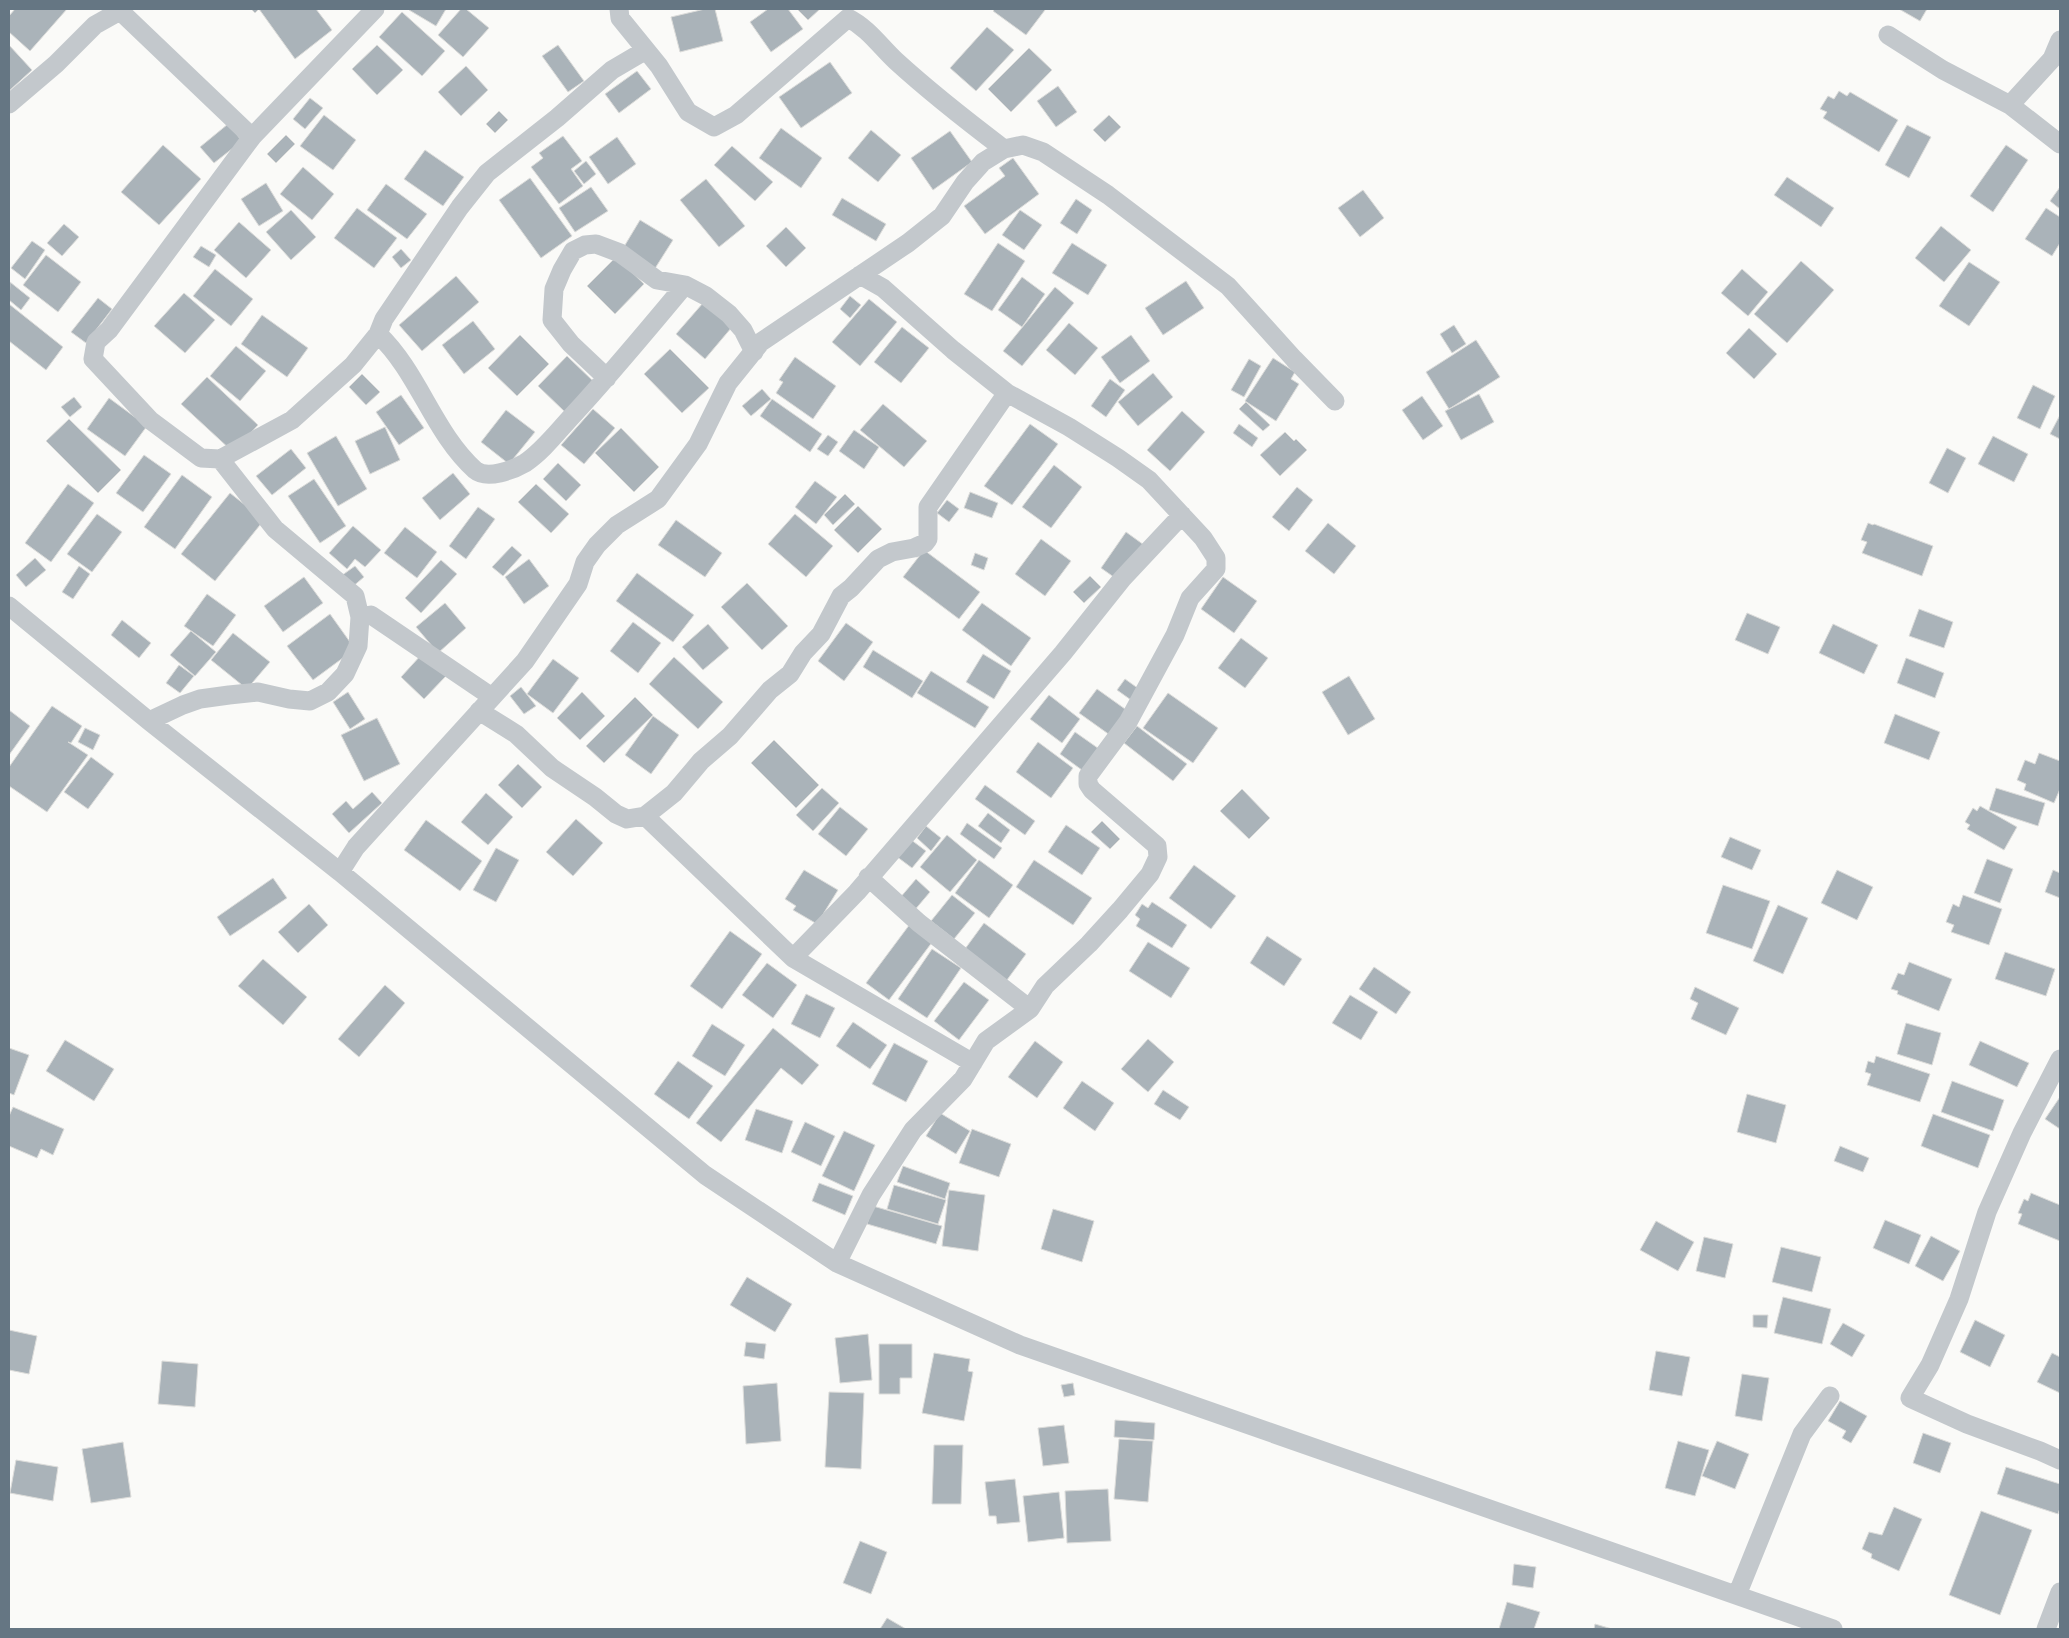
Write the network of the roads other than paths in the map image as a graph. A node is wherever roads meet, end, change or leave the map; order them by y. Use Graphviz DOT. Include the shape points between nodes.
graph roads {
  1 [pos="375,9"];
  2 [pos="619,9"];
  3 [pos="119,10"];
  4 [pos="848,14"];
  5 [pos="1888,35"];
  6 [pos="2060,40"];
  7 [pos="646,50"];
  8 [pos="9,104"];
  9 [pos="2010,105"];
  10 [pos="252,137"];
  11 [pos="2060,144"];
  12 [pos="1004,149"];
  13 [pos="860,275"];
  14 [pos="685,285"];
  15 [pos="378,334"];
  16 [pos="754,352"];
  17 [pos="606,378"];
  18 [pos="1007,393"];
  19 [pos="1335,401"];
  20 [pos="220,460"];
  21 [pos="1182,515"];
  22 [pos="9,606"];
  23 [pos="360,617"];
  24 [pos="492,697"];
  25 [pos="479,711"];
  26 [pos="149,721"];
  27 [pos="645,816"];
  28 [pos="340,872"];
  29 [pos="868,877"];
  30 [pos="793,958"];
  31 [pos="1030,1010"];
  32 [pos="2060,1059"];
  33 [pos="973,1063"];
  34 [pos="837,1263"];
  35 [pos="1830,1396"];
  36 [pos="2060,1460"];
  37 [pos="2060,1592"];
  38 [pos="1737,1595"];
  39 [pos="1833,1629"];
  40 [pos="2046,1629"];
  1 -- 10 [label="street"];
  2 -- 7 [label="street" via="620,18"];
  3 -- 8 [label="street" via="95,25"];
  3 -- 10 [label="street"];
  4 -- 7 [label="street" via="736,115 714,127 688,112"];
  4 -- 12 [label="street" via="950,109"];
  5 -- 9 [label="street" via="1943,70"];
  6 -- 9 [label="street" via="2052,59"];
  7 -- 15 [label="street" via="612,70 487,173 384,319"];
  9 -- 11 [label="street"];
  10 -- 20 [label="street" via="109,330 96,342 93,359 150,420 202,458"];
  12 -- 13 [label="street" via="983,162 964,182 942,216"];
  12 -- 19 [label="street" via="1023,145 1043,152 1108,195 1221,280"];
  13 -- 16 [label="street" via="761,342"];
  13 -- 18 [label="street" via="883,288"];
  14 -- 16 [label="street" via="706,296 728,314 743,330"];
  14 -- 17 [label="street"];
  14 -- 17 [label="street" via="658,280 620,253 596,244 584,245 573,251 554,289 552,320"];
  15 -- 17 [label="street" via="393,348 448,439 477,472 499,474 525,463"];
  15 -- 20 [label="street" via="353,365 292,420"];
  16 -- 24 [label="street" via="728,383 698,444 658,499 617,525 597,545 585,562 578,584 525,661"];
  18 -- 21 [label="street" via="1118,458 1149,480"];
  18 -- 27 [label="street" via="928,506 928,539 925,543 878,559 840,596 822,634 803,653 790,674 770,690 730,736 701,760 674,793"];
  20 -- 23 [label="street" via="275,529 355,596"];
  21 -- 29 [label="street" via="1122,579 1063,653"];
  21 -- 31 [label="street" via="1216,558 1216,569 1190,598 1128,722 1088,776 1092,790 1157,846 1158,858 1150,874 1120,910 1045,986"];
  22 -- 26 [label="street"];
  23 -- 24 [label="street" via="371,615"];
  23 -- 26 [label="street" via="358,646 345,674 328,692 310,701 258,692 200,699"];
  24 -- 25 [label="street"];
  25 -- 27 [label="street" via="516,734 552,768 616,814 627,819"];
  25 -- 28 [label="street" via="356,847"];
  26 -- 28 [label="street"];
  27 -- 30 [label="street"];
  28 -- 34 [label="street" via="706,1174"];
  29 -- 30 [label="street"];
  29 -- 31 [label="street" via="919,923"];
  30 -- 33 [label="street"];
  31 -- 33 [label="street" via="986,1041"];
  32 -- 36 [label="street" via="1987,1212 1959,1299 1930,1365 1910,1398"];
  33 -- 34 [label="street" via="963,1079 912,1130 871,1195"];
  34 -- 38 [label="street" via="1020,1345"];
  35 -- 38 [label="street" via="1802,1434"];
  37 -- 40 [label="street"];
  38 -- 39 [label="street"];
}
